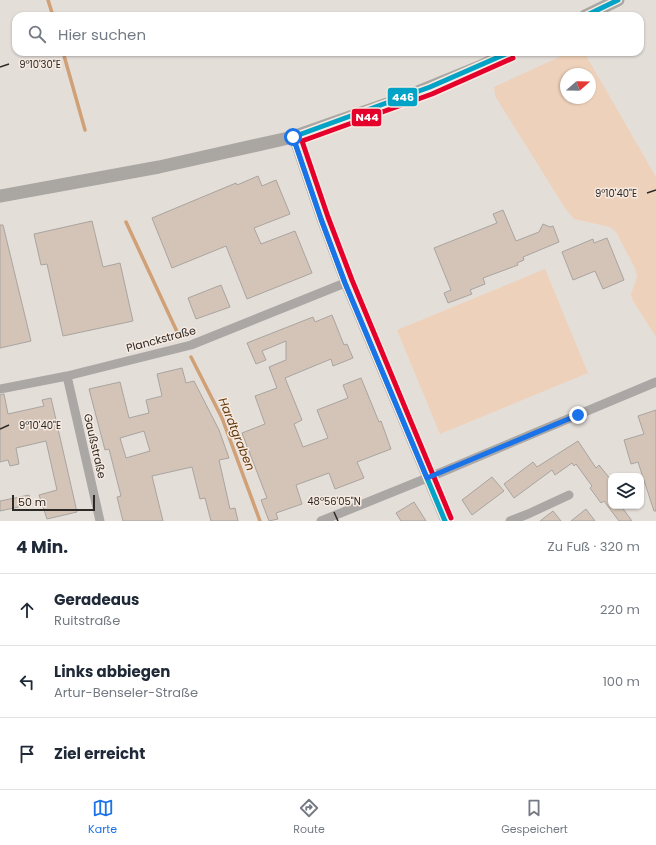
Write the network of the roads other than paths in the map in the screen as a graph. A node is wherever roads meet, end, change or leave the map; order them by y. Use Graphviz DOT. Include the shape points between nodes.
graph roads {
  1 [pos="618,0"];
  2 [pos="593,12"];
  3 [pos="502,56"];
  4 [pos="293,137"];
  5 [pos="0,196"];
  6 [pos="345,283"];
  7 [pos="67,376"];
  8 [pos="656,382"];
  9 [pos="0,389"];
  10 [pos="427,478"];
  11 [pos="569,495"];
  12 [pos="338,518"];
  13 [pos="100,521"];
  14 [pos="321,521"];
  15 [pos="445,521"];
  16 [pos="510,521"];
  1 -- 2 [label="main road"];
  3 -- 4 [label="main road" via="393,102"];
  4 -- 5 [label="main road" via="159,167"];
  4 -- 6 [label="street"];
  6 -- 7 [label="street, Planckstraße" via="191,345"];
  6 -- 10 [label="street"];
  7 -- 9 [label="street, Planckstraße"];
  7 -- 13 [label="street, Gaußstraße"];
  8 -- 10 [label="street"];
  10 -- 12 [label="street"];
  10 -- 15 [label="street"];
  11 -- 16 [label="street"];
  12 -- 14 [label="street"];
}
